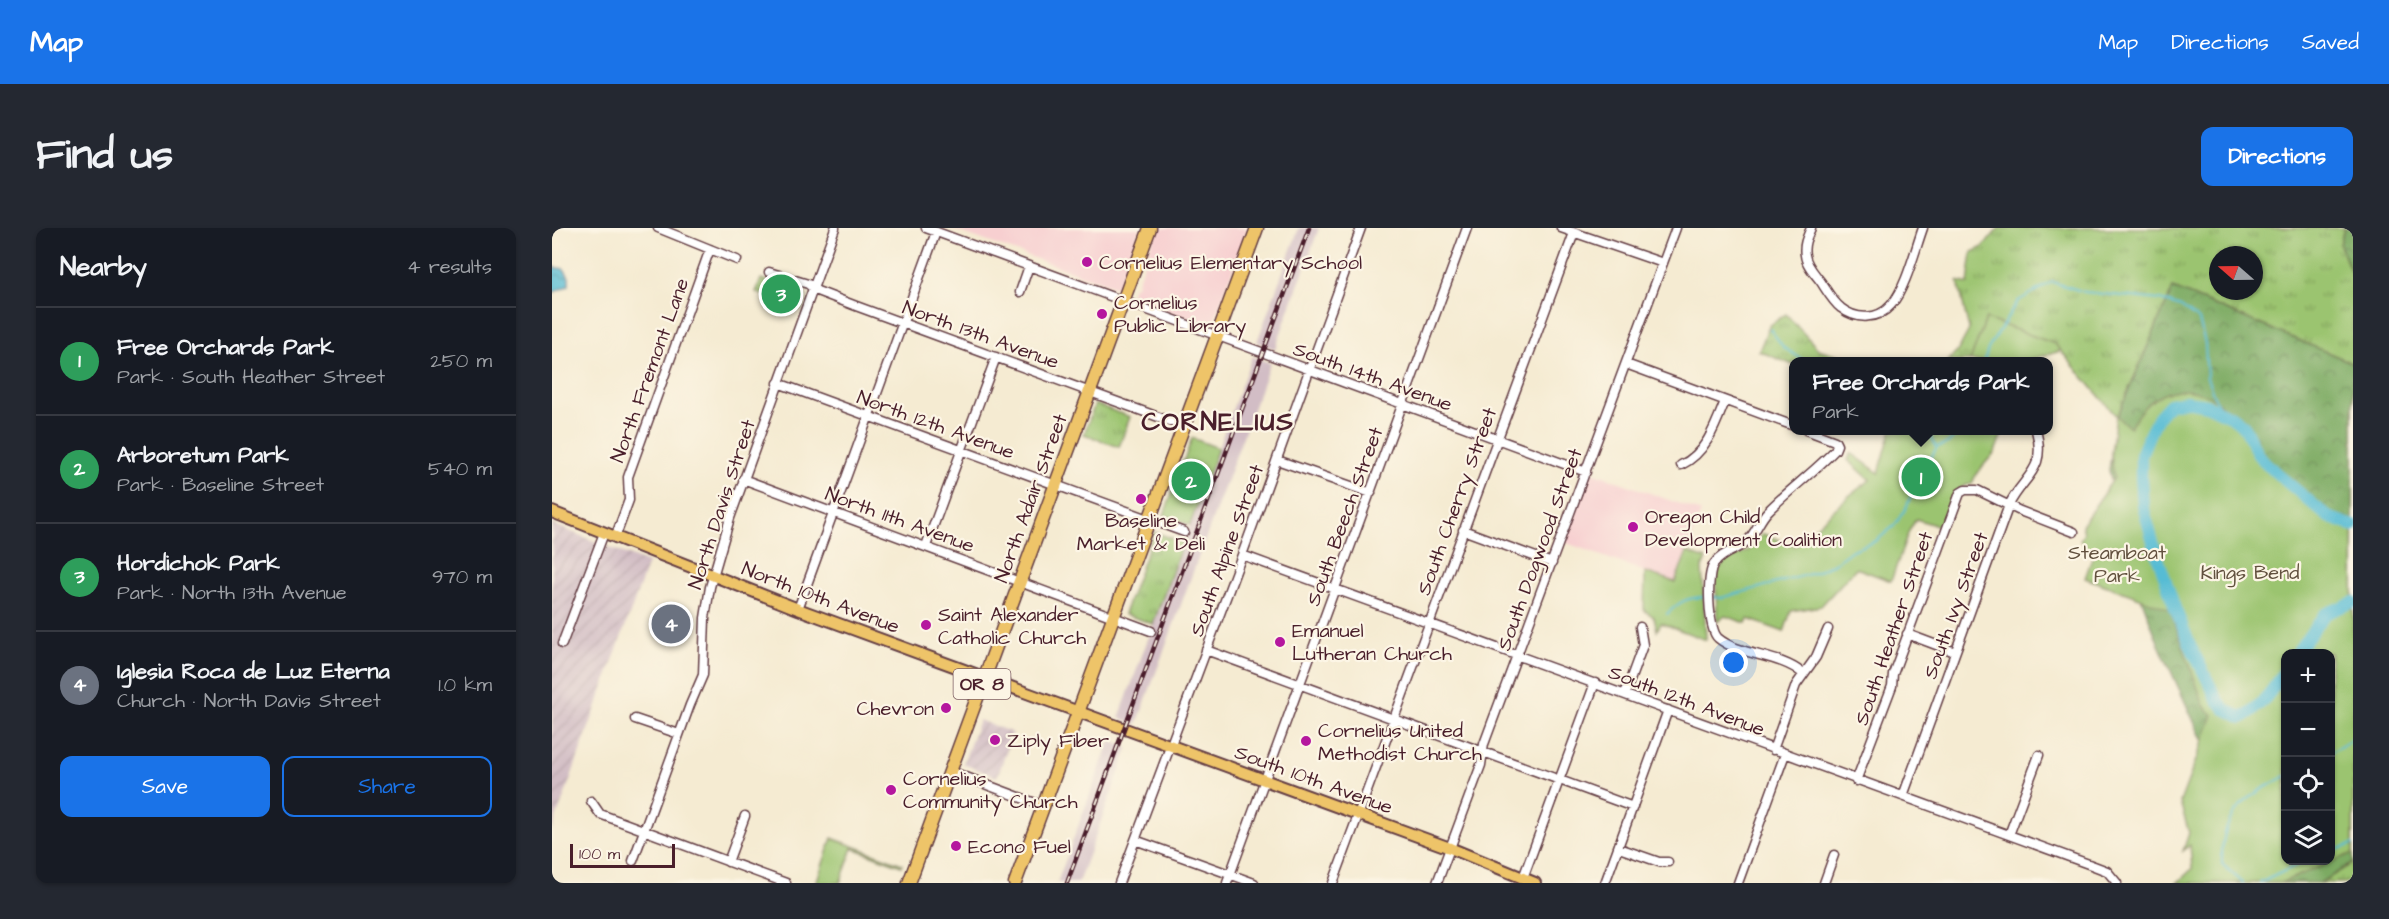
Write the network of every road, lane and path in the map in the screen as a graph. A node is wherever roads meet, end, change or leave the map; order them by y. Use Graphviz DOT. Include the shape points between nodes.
graph roads {
  1 [pos="658,228"];
  2 [pos="834,228"];
  3 [pos="926,228"];
  4 [pos="1150,228"];
  5 [pos="1257,228"];
  6 [pos="1361,228"];
  7 [pos="1467,228"];
  8 [pos="1561,228"];
  9 [pos="1676,228"];
  10 [pos="1810,228"];
  11 [pos="1923,228"];
  12 [pos="936,232"];
  13 [pos="1574,233"];
  14 [pos="710,249"];
  15 [pos="737,260"];
  16 [pos="1663,263"];
  17 [pos="1029,266"];
  18 [pos="769,272"];
  19 [pos="812,288"];
  20 [pos="1020,292"];
  21 [pos="1123,301"];
  22 [pos="902,323"];
  23 [pos="1217,335"];
  24 [pos="996,357"];
  25 [pos="1626,364"];
  26 [pos="1310,370"];
  27 [pos="778,383"];
  28 [pos="1090,392"];
  29 [pos="1725,401"];
  30 [pos="1403,404"];
  31 [pos="868,416"];
  32 [pos="1789,424"];
  33 [pos="1183,426"];
  34 [pos="1819,435"];
  35 [pos="2037,435"];
  36 [pos="1496,439"];
  37 [pos="962,451"];
  38 [pos="1277,460"];
  39 [pos="1681,465"];
  40 [pos="1586,472"];
  41 [pos="743,479"];
  42 [pos="1056,485"];
  43 [pos="1371,493"];
  44 [pos="2009,505"];
  45 [pos="552,512"];
  46 [pos="833,512"];
  47 [pos="1149,519"];
  48 [pos="1463,530"];
  49 [pos="1184,532"];
  50 [pos="2074,532"];
  51 [pos="604,533"];
  52 [pos="615,537"];
  53 [pos="926,546"];
  54 [pos="1242,555"];
  55 [pos="1552,563"];
  56 [pos="713,576"];
  57 [pos="1020,580"];
  58 [pos="1334,589"];
  59 [pos="798,609"];
  60 [pos="1113,616"];
  61 [pos="1428,623"];
  62 [pos="1640,627"];
  63 [pos="1828,629"];
  64 [pos="1151,630"];
  65 [pos="1907,634"];
  66 [pos="562,644"];
  67 [pos="1206,650"];
  68 [pos="1955,652"];
  69 [pos="1518,655"];
  70 [pos="1802,672"];
  71 [pos="984,677"];
  72 [pos="1595,683"];
  73 [pos="1300,685"];
  74 [pos="1625,694"];
  75 [pos="1668,710"];
  76 [pos="1079,711"];
  77 [pos="635,719"];
  78 [pos="1393,719"];
  79 [pos="679,735"];
  80 [pos="1171,745"];
  81 [pos="1773,750"];
  82 [pos="1483,752"];
  83 [pos="1785,754"];
  84 [pos="2039,755"];
  85 [pos="950,771"];
  86 [pos="1265,780"];
  87 [pos="1560,781"];
  88 [pos="1856,781"];
  89 [pos="1903,796"];
  90 [pos="591,801"];
  91 [pos="1043,806"];
  92 [pos="1633,807"];
  93 [pos="1358,814"];
  94 [pos="746,816"];
  95 [pos="644,831"];
  96 [pos="2009,835"];
  97 [pos="1135,840"];
  98 [pos="1450,848"];
  99 [pos="1619,848"];
  100 [pos="1834,855"];
  101 [pos="633,861"];
  102 [pos="728,862"];
  103 [pos="1668,862"];
  104 [pos="1524,878"];
  105 [pos="1228,879"];
  106 [pos="2117,882"];
  107 [pos="786,883"];
  108 [pos="909,883"];
  109 [pos="1015,883"];
  110 [pos="1119,883"];
  111 [pos="1254,883"];
  112 [pos="1332,883"];
  113 [pos="1437,883"];
  114 [pos="1535,883"];
  115 [pos="1605,883"];
  116 [pos="1738,883"];
  117 [pos="1824,883"];
  1 -- 14 [label="street"];
  2 -- 19 [label="street, North Davis Street"];
  3 -- 12 [label="street, South 14th Avenue"];
  4 -- 21 [label="highway, North Adair Street / OR 8"];
  5 -- 23 [label="highway"];
  6 -- 26 [label="street, South Alpine Street"];
  7 -- 30 [label="street, South Beech Street"];
  8 -- 13 [label="street"];
  9 -- 16 [label="street, South Dogwood Street"];
  10 -- 11 [label="street" via="1804,245 1810,267 1840,307 1864,318 1891,305"];
  12 -- 17 [label="street, South 14th Avenue"];
  12 -- 22 [label="street"];
  13 -- 16 [label="street"];
  13 -- 36 [label="street, South Cherry Street"];
  14 -- 15 [label="street"];
  14 -- 52 [label="street, North Fremont Lane" via="628,477 629,500"];
  16 -- 25 [label="street, South Dogwood Street"];
  17 -- 20 [label="street"];
  17 -- 21 [label="street, South 14th Avenue"];
  18 -- 19 [label="street, North 13th Avenue"];
  19 -- 22 [label="street, North 13th Avenue"];
  19 -- 27 [label="street, North Davis Street"];
  21 -- 23 [label="street, South 14th Avenue"];
  21 -- 28 [label="highway, North Adair Street / OR 8"];
  22 -- 24 [label="street, North 13th Avenue"];
  22 -- 31 [label="street"];
  23 -- 26 [label="street, South 14th Avenue"];
  23 -- 33 [label="highway"];
  24 -- 28 [label="street, North 13th Avenue"];
  24 -- 37 [label="street"];
  25 -- 29 [label="street"];
  25 -- 40 [label="street, South Dogwood Street"];
  26 -- 30 [label="street, South 14th Avenue"];
  26 -- 38 [label="street, South Alpine Street"];
  27 -- 31 [label="street, North 12th Avenue"];
  27 -- 41 [label="street, North Davis Street"];
  28 -- 33 [label="street, North 13th Avenue"];
  28 -- 42 [label="highway, North Adair Street / OR 8"];
  29 -- 32 [label="street"];
  29 -- 39 [label="street" via="1704,446"];
  30 -- 36 [label="street, South 14th Avenue"];
  30 -- 43 [label="street, South Beech Street"];
  31 -- 37 [label="street, North 12th Avenue"];
  31 -- 46 [label="street"];
  33 -- 47 [label="highway"];
  34 -- 70 [label="street" via="1835,441 1837,445 1831,454 1762,517 1746,542 1720,556 1711,569 1712,628 1717,637"];
  35 -- 44 [label="street, South Ivy Street" via="2035,471"];
  36 -- 40 [label="street, South 14th Avenue"];
  36 -- 48 [label="street, South Cherry Street"];
  37 -- 42 [label="street, North 12th Avenue"];
  37 -- 53 [label="street"];
  38 -- 43 [label="street"];
  38 -- 54 [label="street, South Alpine Street"];
  40 -- 55 [label="street, South Dogwood Street"];
  41 -- 46 [label="street, North 11th Avenue"];
  41 -- 56 [label="street, North Davis Street"];
  42 -- 47 [label="street, North 12th Avenue"];
  42 -- 57 [label="highway, North Adair Street / OR 8"];
  43 -- 58 [label="street, South Beech Street"];
  44 -- 50 [label="street"];
  44 -- 65 [label="street, South Heather Street" via="1977,490 1965,490 1957,498"];
  44 -- 68 [label="street, South Ivy Street"];
  45 -- 51 [label="main road, North 10th Avenue"];
  46 -- 53 [label="street, North 11th Avenue"];
  46 -- 59 [label="street"];
  47 -- 49 [label="street, North 12th Avenue"];
  47 -- 60 [label="highway"];
  48 -- 55 [label="street"];
  48 -- 61 [label="street, South Cherry Street"];
  51 -- 52 [label="main road, North 10th Avenue"];
  51 -- 66 [label="street"];
  52 -- 56 [label="main road, North 10th Avenue"];
  53 -- 57 [label="street, North 11th Avenue"];
  54 -- 58 [label="street, South 12th Avenue"];
  54 -- 67 [label="street, South Alpine Street"];
  55 -- 69 [label="street, South Dogwood Street"];
  56 -- 59 [label="main road, North 10th Avenue"];
  56 -- 79 [label="street, North Davis Street" via="703,630 704,675"];
  57 -- 60 [label="street, North 11th Avenue"];
  57 -- 71 [label="highway, North Adair Street / OR 8"];
  58 -- 61 [label="street, South 12th Avenue"];
  58 -- 73 [label="street, South Beech Street"];
  59 -- 71 [label="main road, North 10th Avenue"];
  60 -- 64 [label="street, North 11th Avenue"];
  60 -- 76 [label="highway"];
  61 -- 69 [label="street, South 12th Avenue"];
  61 -- 78 [label="street, South Cherry Street"];
  62 -- 74 [label="street" via="1643,645"];
  63 -- 70 [label="street" via="1816,657"];
  65 -- 68 [label="street"];
  65 -- 88 [label="street, South Heather Street"];
  67 -- 73 [label="street"];
  67 -- 80 [label="street, South Alpine Street"];
  68 -- 89 [label="street, South Ivy Street"];
  69 -- 72 [label="street, South 12th Avenue"];
  69 -- 82 [label="street, South Dogwood Street"];
  70 -- 81 [label="street"];
  71 -- 76 [label="main road, North 10th Avenue"];
  71 -- 85 [label="highway, North Adair Street / OR 8"];
  72 -- 74 [label="street, South 12th Avenue"];
  72 -- 87 [label="street"];
  73 -- 78 [label="street"];
  73 -- 86 [label="street, South Beech Street"];
  74 -- 75 [label="street, South 12th Avenue"];
  75 -- 81 [label="street, South 12th Avenue"];
  75 -- 92 [label="street"];
  76 -- 80 [label="main road, South 10th Avenue"];
  76 -- 91 [label="highway"];
  77 -- 79 [label="street"];
  78 -- 82 [label="street"];
  78 -- 93 [label="street, South Cherry Street"];
  79 -- 95 [label="street, North Davis Street"];
  80 -- 86 [label="main road, South 10th Avenue"];
  80 -- 97 [label="street, South Alpine Street"];
  81 -- 83 [label="street, South 12th Avenue"];
  82 -- 87 [label="street"];
  82 -- 98 [label="street, South Dogwood Street"];
  83 -- 88 [label="street, South 12th Avenue"];
  83 -- 116 [label="street"];
  84 -- 96 [label="street"];
  85 -- 91 [label="street"];
  85 -- 108 [label="highway, North Adair Street / OR 8"];
  86 -- 93 [label="main road, South 10th Avenue"];
  86 -- 105 [label="street, South Beech Street"];
  87 -- 92 [label="street"];
  87 -- 104 [label="street"];
  88 -- 89 [label="street, South 12th Avenue"];
  89 -- 96 [label="street, South 12th Avenue"];
  90 -- 95 [label="street" via="600,814"];
  91 -- 109 [label="highway"];
  92 -- 99 [label="street"];
  93 -- 98 [label="main road, South 10th Avenue"];
  93 -- 112 [label="street, South Cherry Street"];
  94 -- 102 [label="street"];
  95 -- 101 [label="street, North Davis Street"];
  95 -- 102 [label="street"];
  96 -- 106 [label="street, South 12th Avenue" via="2107,871"];
  97 -- 105 [label="street"];
  97 -- 110 [label="street, South Alpine Street"];
  98 -- 104 [label="main road, South 10th Avenue"];
  98 -- 113 [label="street, South Dogwood Street"];
  99 -- 103 [label="street"];
  99 -- 115 [label="street"];
  100 -- 117 [label="street"];
  102 -- 107 [label="street"];
  104 -- 114 [label="main road, South 10th Avenue"];
  105 -- 111 [label="street"];
}
